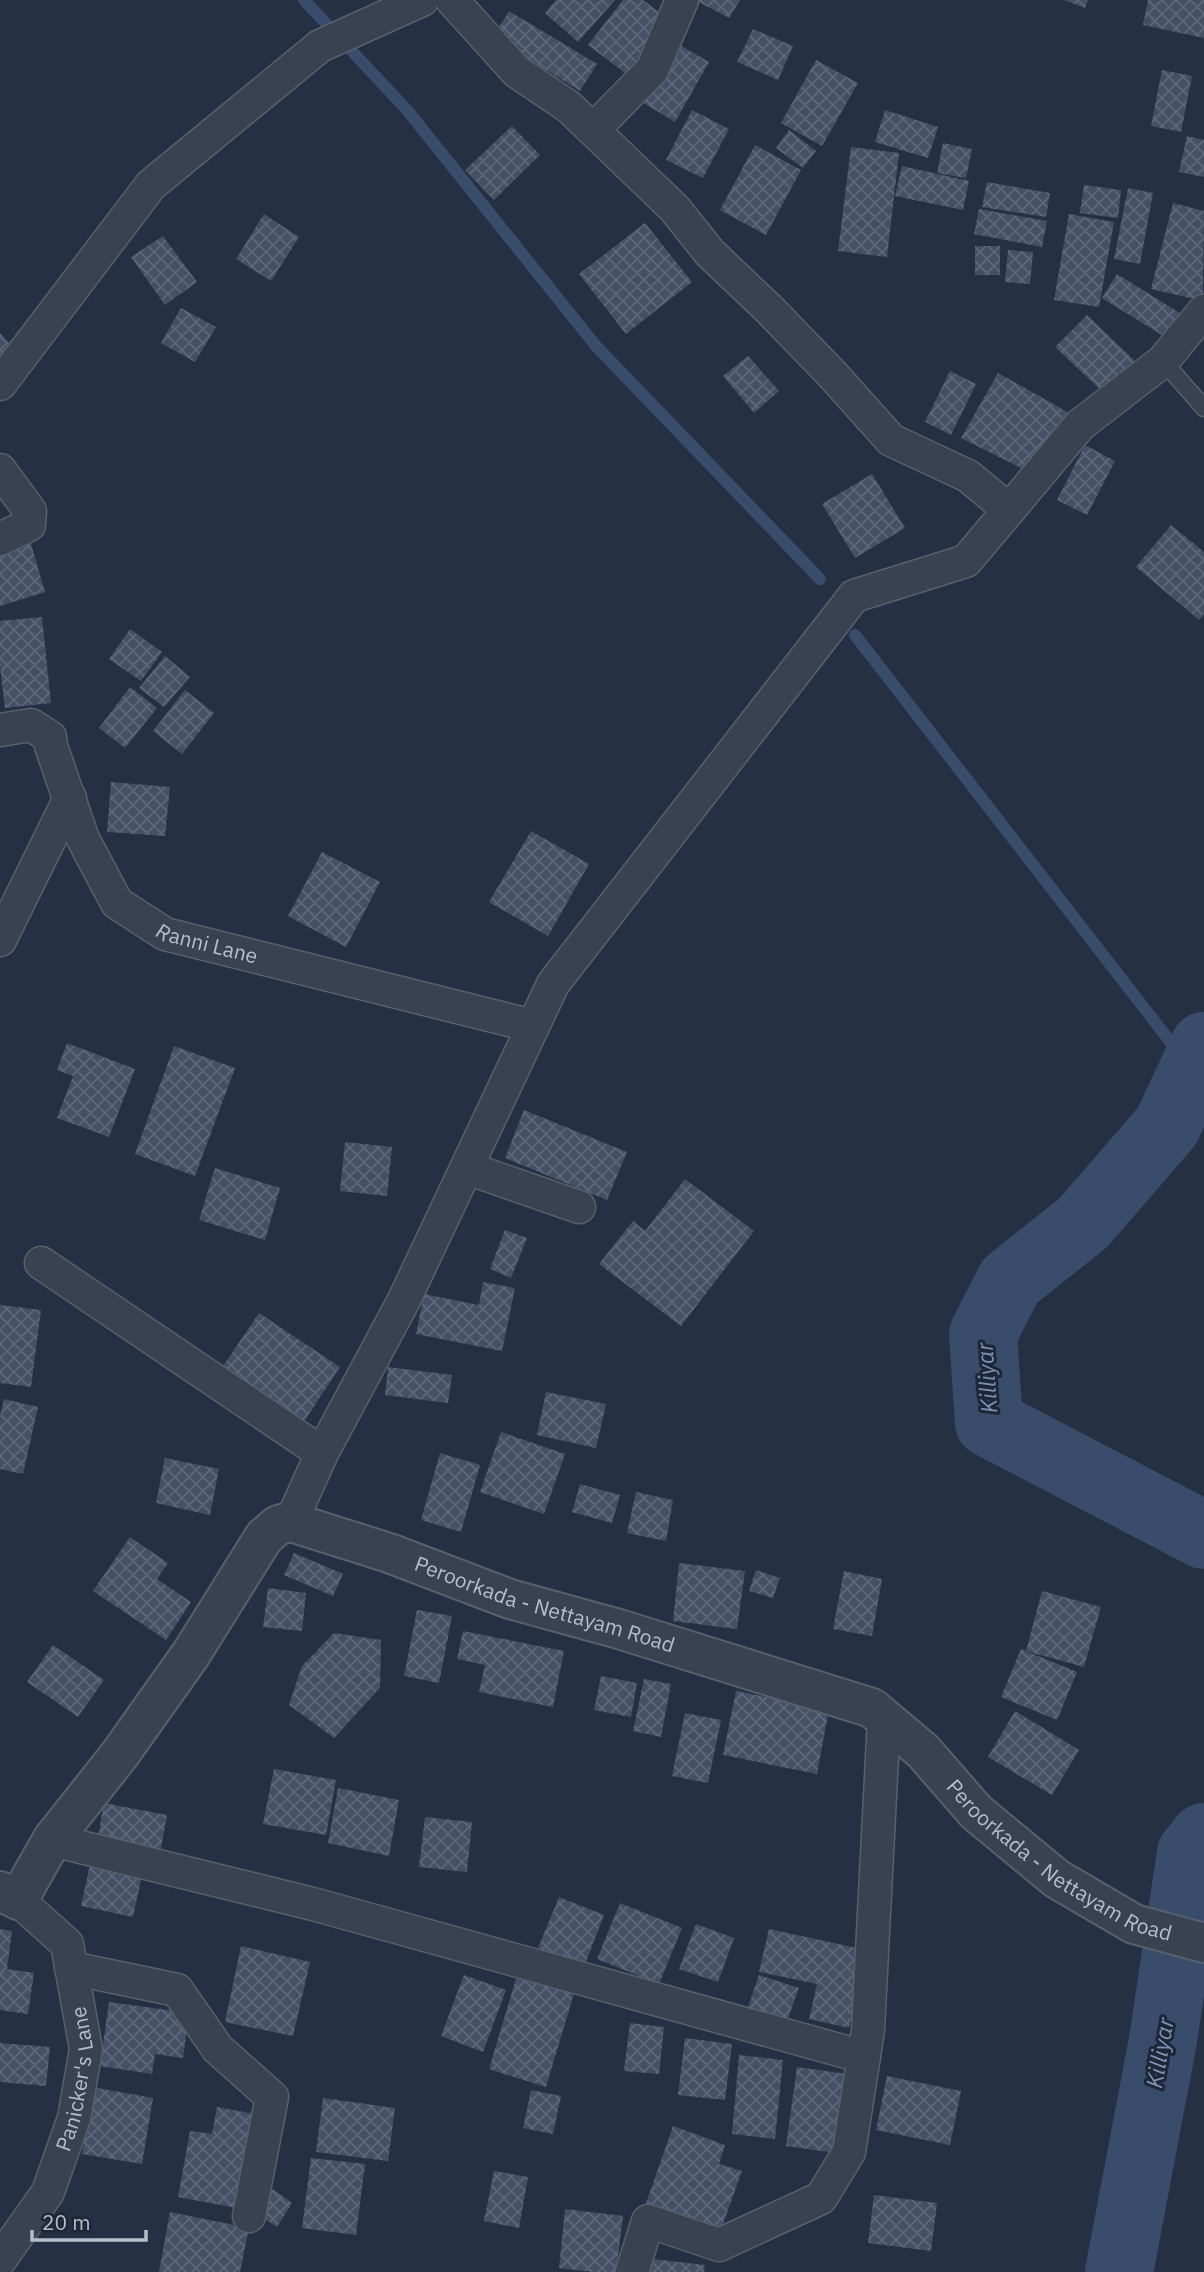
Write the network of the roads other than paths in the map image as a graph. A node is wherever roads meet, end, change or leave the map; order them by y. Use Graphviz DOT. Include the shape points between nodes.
graph roads {
  1 [pos="422,0"];
  2 [pos="452,0"];
  3 [pos="681,0"];
  4 [pos="593,130"];
  5 [pos="1204,311"];
  6 [pos="1163,361"];
  7 [pos="0,384"];
  8 [pos="1204,408"];
  9 [pos="0,470"];
  10 [pos="1009,510"];
  11 [pos="0,539"];
  12 [pos="0,730"];
  13 [pos="71,799"];
  14 [pos="0,940"];
  15 [pos="533,1026"];
  16 [pos="467,1168"];
  17 [pos="579,1207"];
  18 [pos="41,1263"];
  19 [pos="322,1453"];
  20 [pos="291,1522"];
  21 [pos="884,1718"];
  22 [pos="51,1840"];
  23 [pos="9,1896"];
  24 [pos="1204,1943"];
  25 [pos="71,1968"];
  26 [pos="864,2057"];
  27 [pos="249,2216"];
  28 [pos="0,2260"];
  29 [pos="632,2272"];
  1 -- 7 [label="street" via="320,46 151,185"];
  2 -- 4 [label="street" via="517,72 569,107"];
  3 -- 4 [label="street" via="652,70"];
  4 -- 10 [label="street" via="675,209 710,253 832,374 891,440 968,476"];
  5 -- 6 [label="street"];
  6 -- 8 [label="lane"];
  6 -- 10 [label="street" via="1080,425"];
  9 -- 11 [label="street" via="30,512 29,525"];
  10 -- 15 [label="street" via="965,561 854,596 553,984"];
  12 -- 13 [label="street, Ranni Lane" via="31,725 50,737"];
  13 -- 14 [label="street"];
  13 -- 15 [label="street, Ranni Lane" via="83,839 117,904 165,934"];
  15 -- 16 [label="street"];
  16 -- 17 [label="street"];
  16 -- 19 [label="street" via="404,1300"];
  18 -- 19 [label="street"];
  19 -- 20 [label="street"];
  20 -- 21 [label="street, Peroorkada - Nettayam Road" via="510,1599 872,1708"];
  20 -- 22 [label="street" via="278,1525 264,1537 191,1654"];
  21 -- 24 [label="street, Peroorkada - Nettayam Road" via="923,1751 976,1812 1057,1879 1134,1924"];
  21 -- 26 [label="street"];
  22 -- 23 [label="street"];
  22 -- 26 [label="street" via="313,1904"];
  23 -- 25 [label="street, Panicker's Lane" via="67,1944"];
  25 -- 27 [label="street" via="177,1990 218,2049 272,2097"];
  25 -- 28 [label="street, Panicker's Lane" via="86,2049 74,2118 48,2192"];
  26 -- 29 [label="street" via="849,2152 821,2198 719,2245 648,2221"];
}
